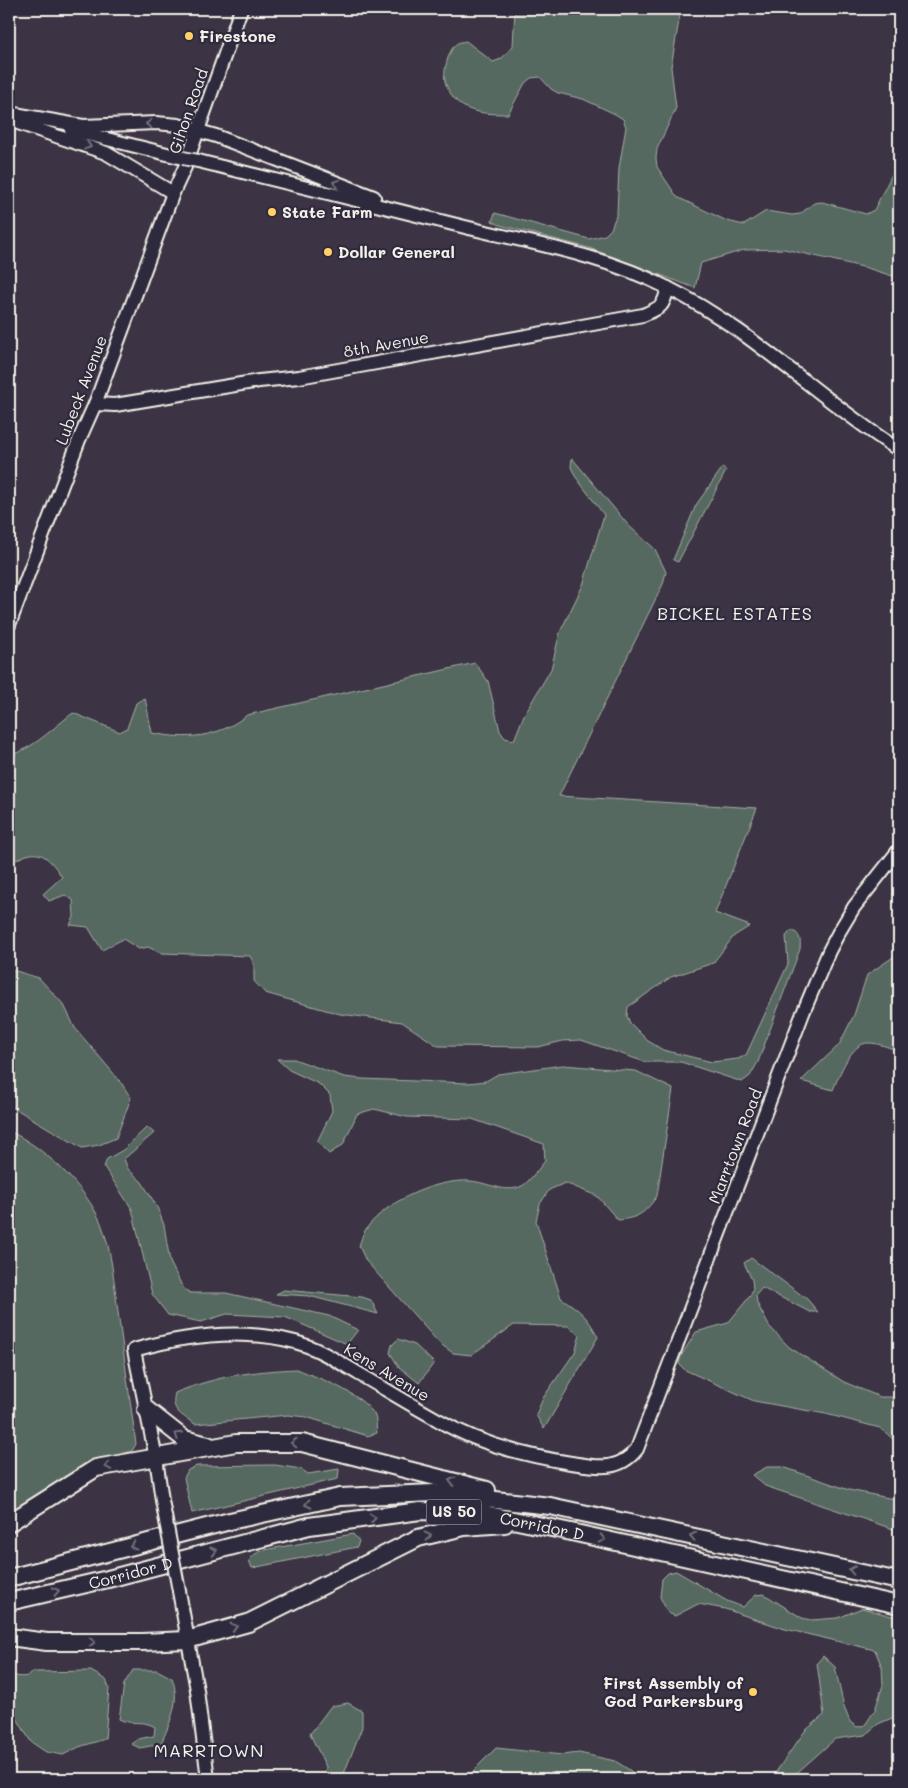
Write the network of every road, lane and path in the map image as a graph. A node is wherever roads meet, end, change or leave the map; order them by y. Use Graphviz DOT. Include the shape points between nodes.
graph roads {
  1 [pos="241,9"];
  2 [pos="9,114"];
  3 [pos="9,119"];
  4 [pos="197,130"];
  5 [pos="184,162"];
  6 [pos="173,193"];
  7 [pos="413,214"];
  8 [pos="668,288"];
  9 [pos="94,404"];
  10 [pos="899,450"];
  11 [pos="9,624"];
  12 [pos="899,850"];
  13 [pos="146,1409"];
  14 [pos="218,1446"];
  15 [pos="156,1458"];
  16 [pos="621,1463"];
  17 [pos="550,1506"];
  18 [pos="9,1523"];
  19 [pos="525,1523"];
  20 [pos="9,1578"];
  21 [pos="899,1581"];
  22 [pos="9,1602"];
  23 [pos="899,1605"];
  24 [pos="9,1638"];
  25 [pos="187,1640"];
  26 [pos="208,1777"];
  1 -- 4 [label="street, Gihon Road"];
  4 -- 2 [label="street, one-way" via="156,123 83,126"];
  2 -- 5 [label="street"];
  3 -- 6 [label="street, one-way" via="106,153"];
  4 -- 5 [label="street, Gihon Road"];
  7 -- 4 [label="street, one-way"];
  5 -- 6 [label="street, Lubeck Avenue"];
  5 -- 7 [label="street, bridge" via="198,161"];
  6 -- 9 [label="street, Lubeck Avenue"];
  7 -- 8 [label="street" via="597,260 642,275"];
  8 -- 9 [label="street, 8th Avenue" via="660,308 644,315 299,377 115,404"];
  8 -- 10 [label="street" via="726,321"];
  9 -- 11 [label="street, Lubeck Avenue"];
  12 -- 16 [label="street, Marrtown Road" via="854,907 829,951 637,1449"];
  14 -- 13 [label="highway, one-way" via="184,1439"];
  13 -- 15 [label="street"];
  13 -- 16 [label="street, Kens Avenue" via="134,1350 185,1338 236,1333 266,1335 297,1342 337,1361 440,1422 490,1443 591,1466"];
  14 -- 15 [label="highway"];
  17 -- 14 [label="highway, one-way" via="302,1443"];
  15 -- 18 [label="highway, one-way" via="96,1468"];
  15 -- 25 [label="street, bridge"];
  17 -- 20 [label="highway, Corridor D / US 50, one-way" via="434,1493 340,1497 230,1521"];
  21 -- 17 [label="highway, Corridor D / US 50, one-way"];
  22 -- 19 [label="highway, Corridor D / US 50, one-way" via="308,1526 420,1511 479,1513"];
  19 -- 23 [label="highway, Corridor D / US 50, one-way"];
  25 -- 19 [label="highway, one-way" via="248,1623 418,1538 464,1528"];
  24 -- 25 [label="highway, one-way" via="47,1642"];
  25 -- 26 [label="street"];
}
